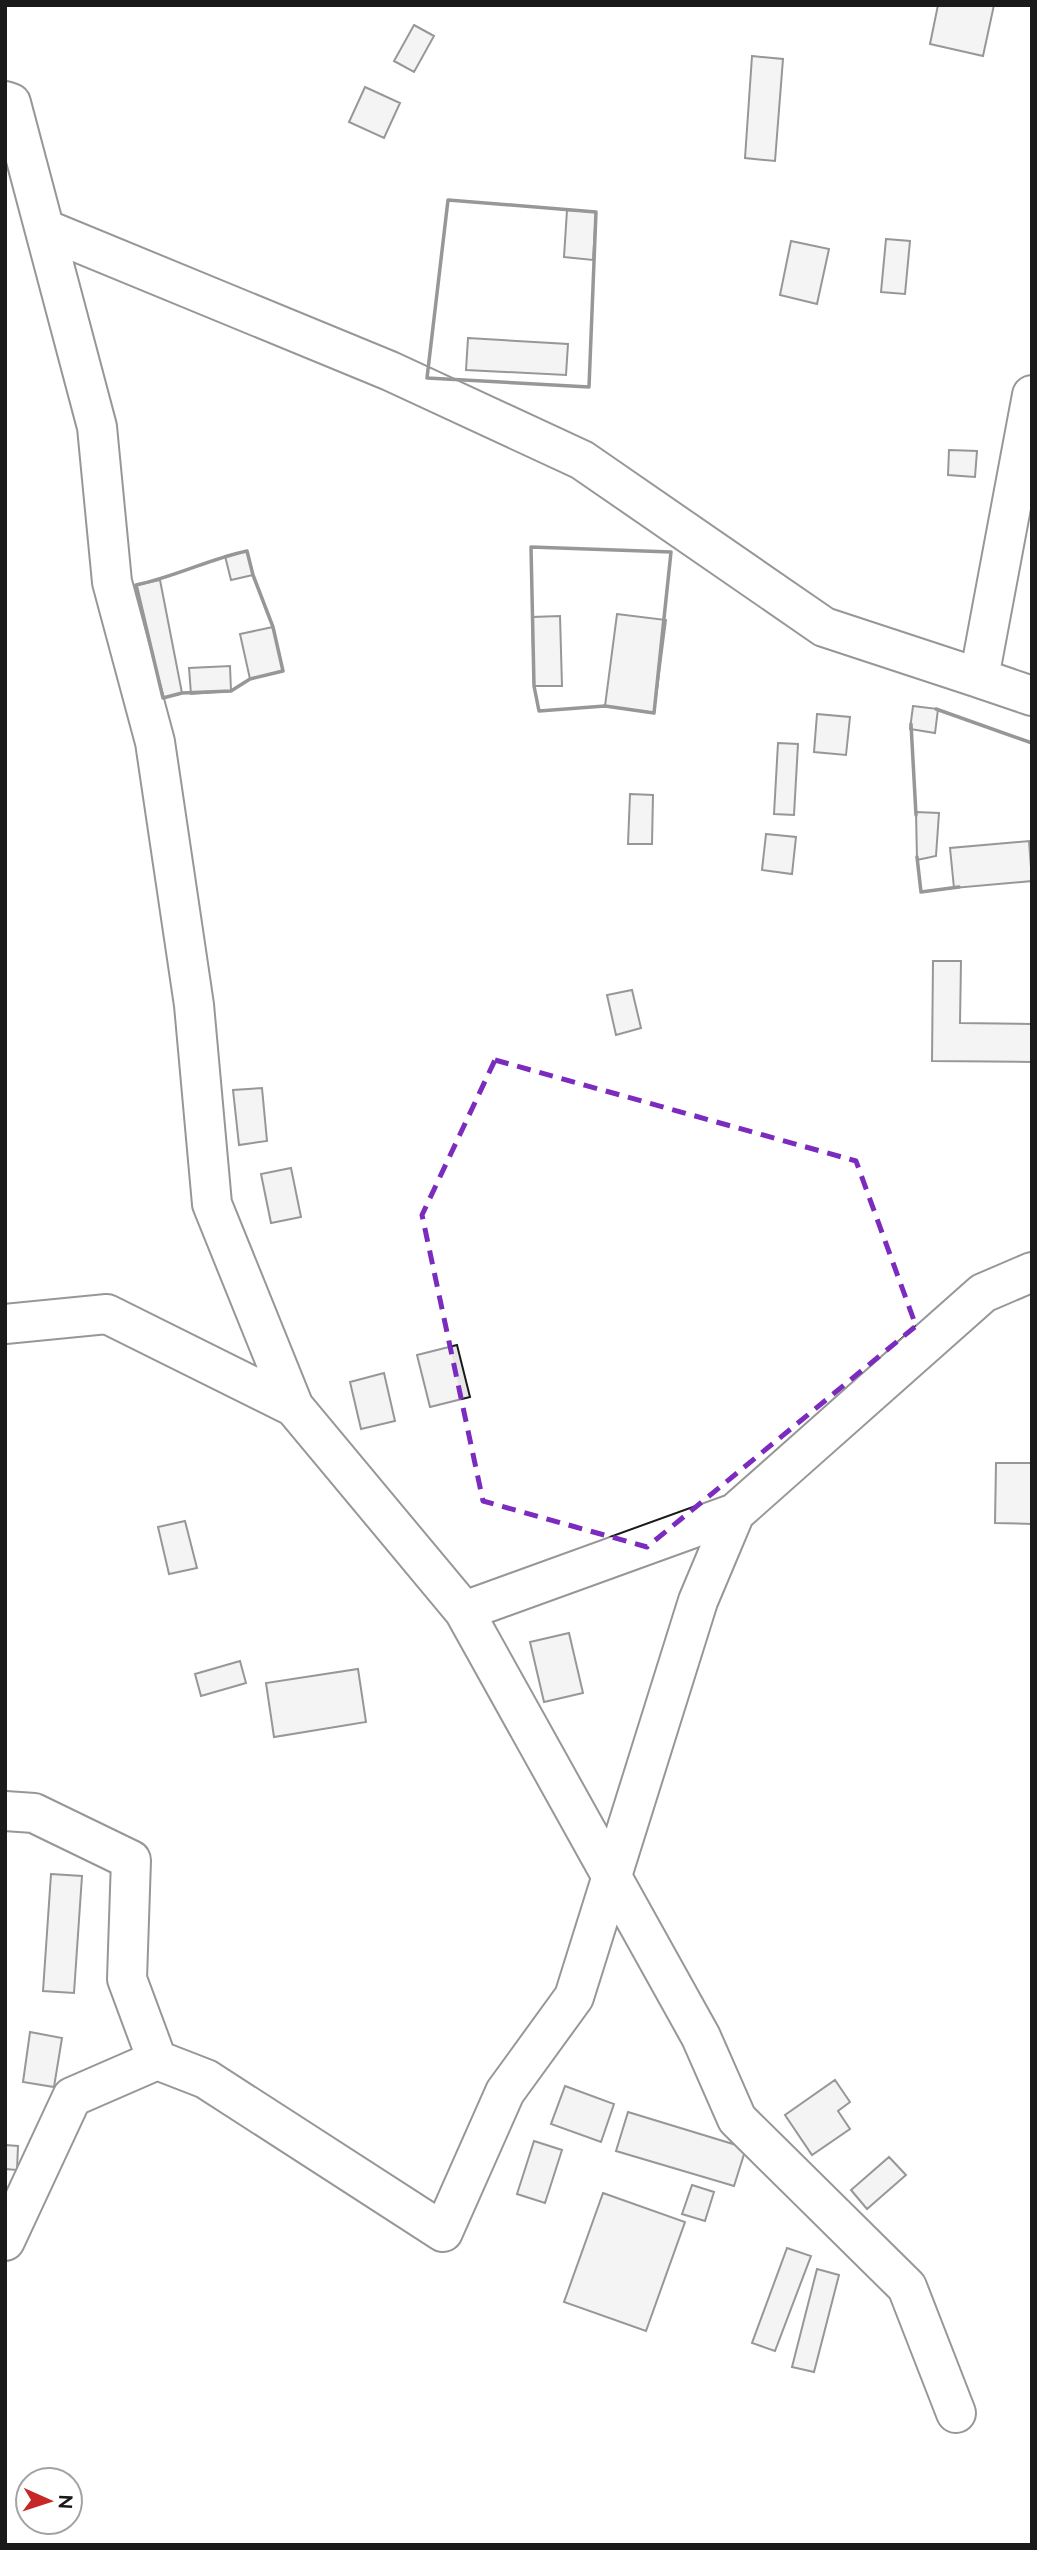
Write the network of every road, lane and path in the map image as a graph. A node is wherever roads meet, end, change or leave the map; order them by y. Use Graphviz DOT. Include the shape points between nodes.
graph roads {
  1 [pos="5,101"];
  2 [pos="45,229"];
  3 [pos="1032,395"];
  4 [pos="979,678"];
  5 [pos="1032,696"];
  6 [pos="1032,1272"];
  7 [pos="5,1324"];
  8 [pos="294,1408"];
  9 [pos="735,1513"];
  10 [pos="464,1611"];
  11 [pos="5,1811"];
  12 [pos="612,1877"];
  13 [pos="157,2060"];
  14 [pos="5,2241"];
  15 [pos="956,2413"];
  1 -- 2 [label="street" via="12,103"];
  2 -- 4 [label="street" via="390,371 582,460 824,626"];
  2 -- 8 [label="street" via="97,427 112,582 155,742 194,1005 212,1204"];
  3 -- 4 [label="street"];
  4 -- 5 [label="street"];
  6 -- 9 [label="street" via="983,1293"];
  7 -- 8 [label="street" via="107,1314"];
  8 -- 10 [label="street"];
  9 -- 10 [label="street"];
  9 -- 12 [label="street" via="698,1601"];
  10 -- 12 [label="street"];
  11 -- 13 [label="street" via="34,1813 131,1860 127,1979"];
  12 -- 13 [label="street" via="573,1997 505,2092 443,2232 206,2078"];
  12 -- 15 [label="street" via="701,2037 737,2119 907,2287"];
  13 -- 14 [label="street" via="72,2097"];
}
